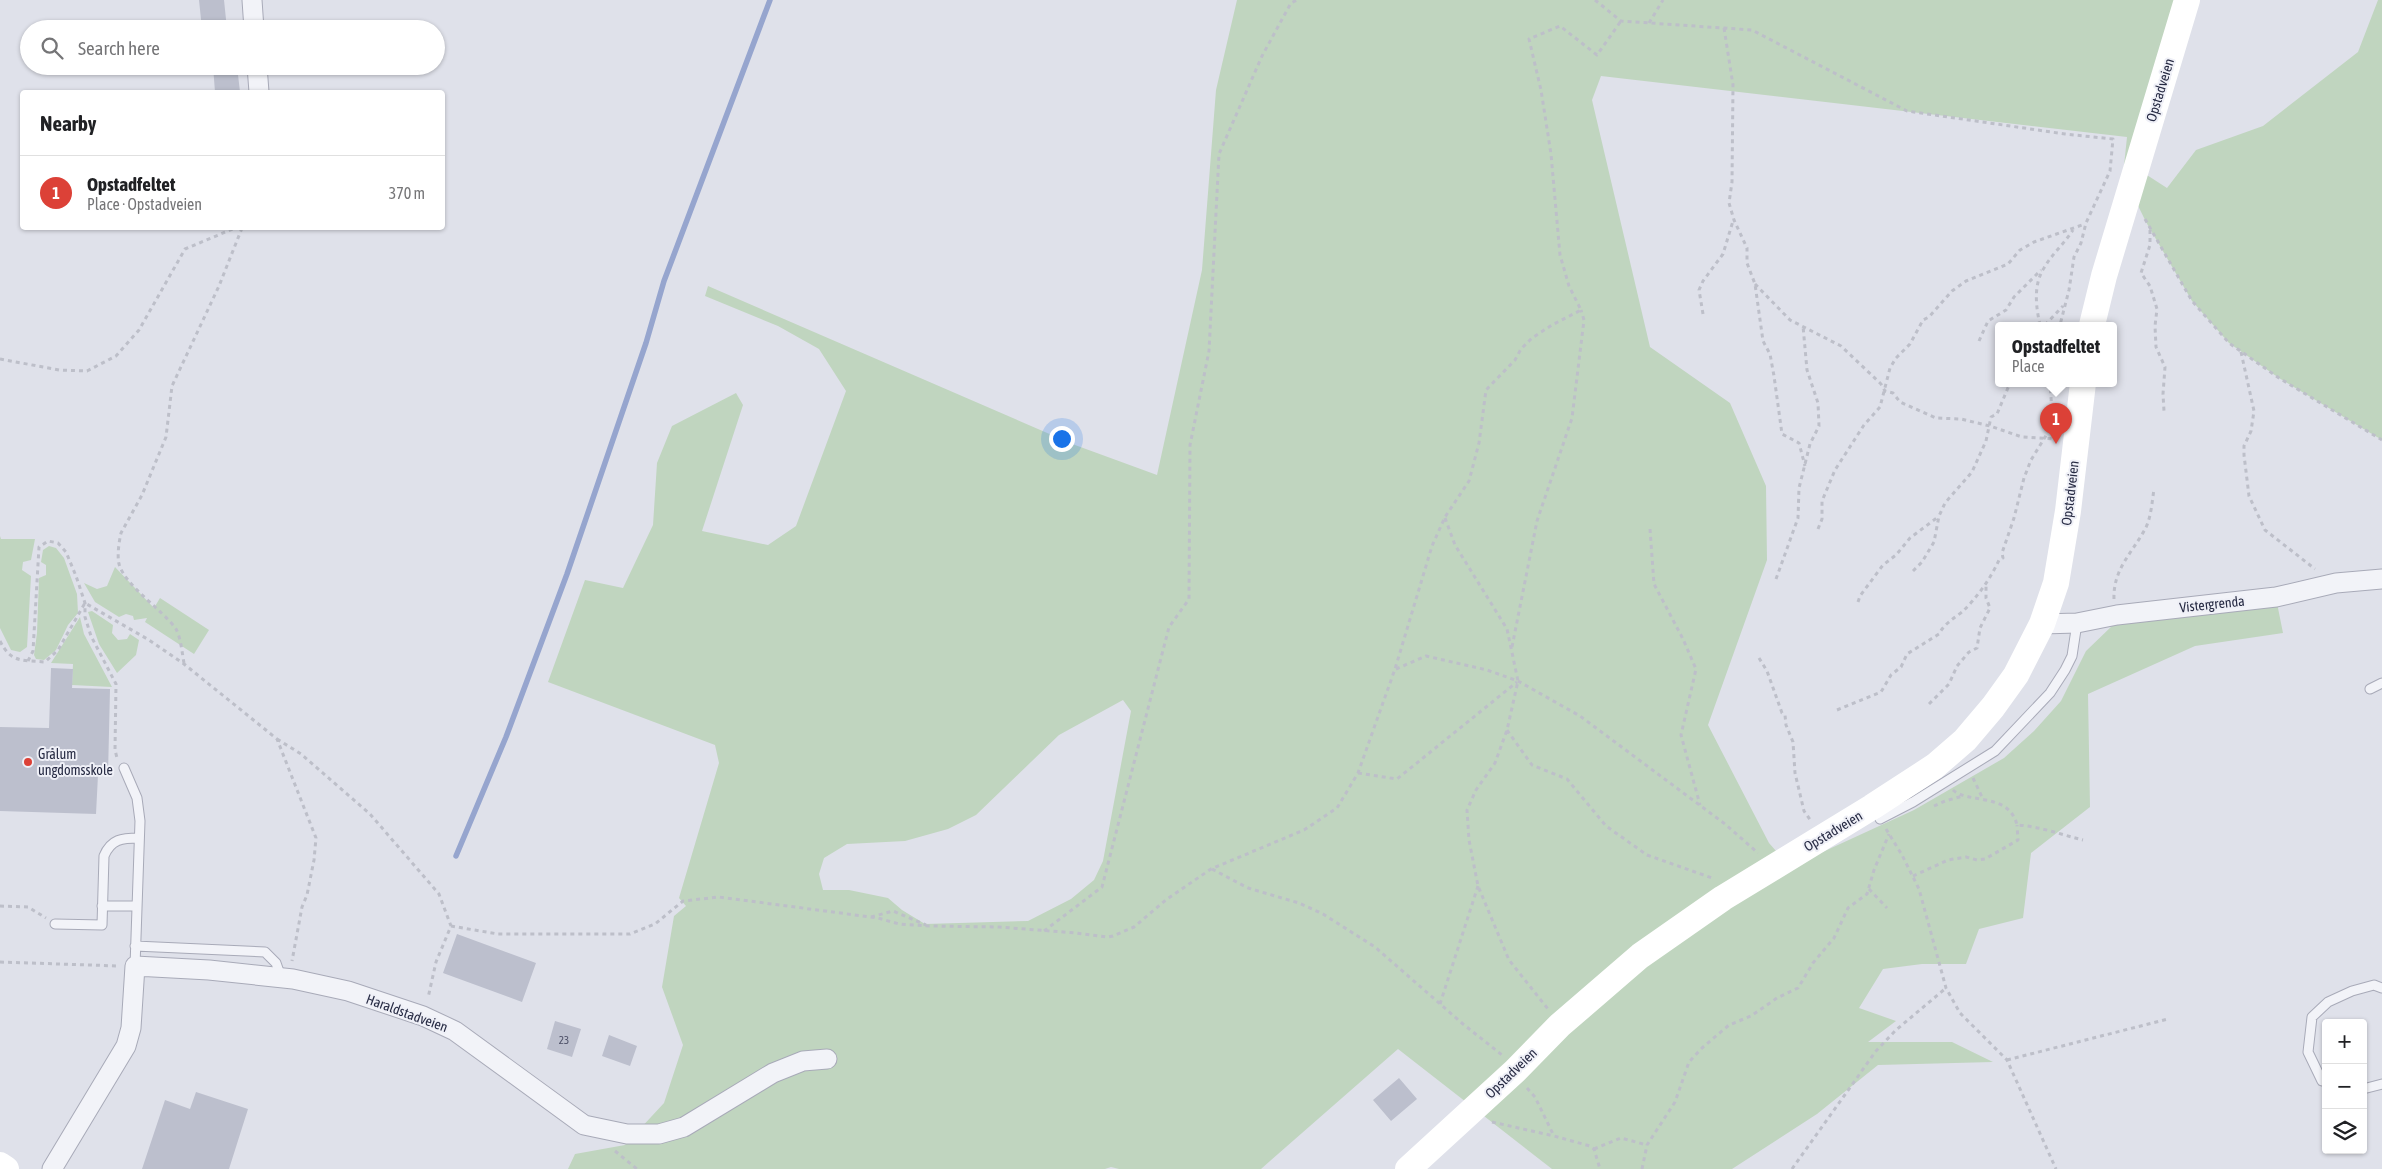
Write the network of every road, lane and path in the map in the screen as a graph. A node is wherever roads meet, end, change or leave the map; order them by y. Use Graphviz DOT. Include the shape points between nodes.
graph roads {
  1 [pos="252,0"];
  2 [pos="1297,0"];
  3 [pos="1595,0"];
  4 [pos="1601,0"];
  5 [pos="1663,0"];
  6 [pos="2187,0"];
  7 [pos="1605,8"];
  8 [pos="253,20"];
  9 [pos="1621,21"];
  10 [pos="1649,23"];
  11 [pos="1724,28"];
  12 [pos="258,75"];
  13 [pos="259,90"];
  14 [pos="2130,189"];
  15 [pos="1734,220"];
  16 [pos="2086,224"];
  17 [pos="2150,229"];
  18 [pos="230,230"];
  19 [pos="241,230"];
  20 [pos="2073,230"];
  21 [pos="2043,268"];
  22 [pos="1755,284"];
  23 [pos="2064,306"];
  24 [pos="1581,310"];
  25 [pos="1703,314"];
  26 [pos="2040,322"];
  27 [pos="2048,322"];
  28 [pos="2061,322"];
  29 [pos="2093,322"];
  30 [pos="1803,326"];
  31 [pos="1979,341"];
  32 [pos="2241,351"];
  33 [pos="0,359"];
  34 [pos="2008,387"];
  35 [pos="2050,387"];
  36 [pos="2083,387"];
  37 [pos="1885,391"];
  38 [pos="2164,411"];
  39 [pos="1990,426"];
  40 [pos="2045,438"];
  41 [pos="2057,439"];
  42 [pos="2382,440"];
  43 [pos="1805,466"];
  44 [pos="2154,489"];
  45 [pos="1938,516"];
  46 [pos="1445,517"];
  47 [pos="1818,528"];
  48 [pos="1650,529"];
  49 [pos="1913,571"];
  50 [pos="1776,579"];
  51 [pos="2382,580"];
  52 [pos="1986,584"];
  53 [pos="2321,586"];
  54 [pos="86,602"];
  55 [pos="1858,602"];
  56 [pos="2114,616"];
  57 [pos="2076,623"];
  58 [pos="2042,624"];
  59 [pos="0,641"];
  60 [pos="1512,650"];
  61 [pos="1759,658"];
  62 [pos="28,661"];
  63 [pos="184,664"];
  64 [pos="1395,669"];
  65 [pos="1518,681"];
  66 [pos="2382,683"];
  67 [pos="2370,690"];
  68 [pos="1929,704"];
  69 [pos="1837,710"];
  70 [pos="1507,730"];
  71 [pos="277,739"];
  72 [pos="124,768"];
  73 [pos="1970,768"];
  74 [pos="1358,773"];
  75 [pos="1947,782"];
  76 [pos="1982,798"];
  77 [pos="1700,805"];
  78 [pos="1880,819"];
  79 [pos="1815,825"];
  80 [pos="2018,825"];
  81 [pos="1890,834"];
  82 [pos="139,838"];
  83 [pos="2083,840"];
  84 [pos="1774,867"];
  85 [pos="1211,869"];
  86 [pos="1913,876"];
  87 [pos="1714,879"];
  88 [pos="1478,886"];
  89 [pos="1869,889"];
  90 [pos="0,906"];
  91 [pos="102,906"];
  92 [pos="137,906"];
  93 [pos="1887,908"];
  94 [pos="871,917"];
  95 [pos="55,924"];
  96 [pos="451,926"];
  97 [pos="929,926"];
  98 [pos="1043,931"];
  99 [pos="135,946"];
  100 [pos="0,962"];
  101 [pos="135,966"];
  102 [pos="287,978"];
  103 [pos="1946,988"];
  104 [pos="2382,988"];
  105 [pos="1440,1004"];
  106 [pos="423,1016"];
  107 [pos="2168,1019"];
  108 [pos="1560,1025"];
  109 [pos="826,1059"];
  110 [pos="2007,1060"];
  111 [pos="1515,1071"];
  112 [pos="2322,1081"];
  113 [pos="2382,1084"];
  114 [pos="2367,1089"];
  115 [pos="1471,1111"];
  116 [pos="1554,1136"];
  117 [pos="1647,1145"];
  118 [pos="1594,1149"];
  119 [pos="0,1165"];
  120 [pos="6,1169"];
  121 [pos="52,1169"];
  122 [pos="1408,1169"];
  123 [pos="1600,1169"];
  124 [pos="1642,1169"];
  125 [pos="1792,1169"];
  126 [pos="2056,1169"];
  1 -- 8 [label="street"];
  2 -- 98 [label="path" via="1291,3 1262,56 1219,154 1209,351 1190,445 1189,599 1169,626 1102,887"];
  3 -- 7 [label="path"];
  4 -- 7 [label="path"];
  5 -- 10 [label="path"];
  6 -- 14 [label="street, Opstadveien"];
  7 -- 9 [label="path"];
  9 -- 10 [label="path"];
  9 -- 24 [label="path" via="1597,55 1560,26 1529,39 1551,154 1560,255 1569,286"];
  10 -- 11 [label="path"];
  11 -- 15 [label="path" via="1734,86 1729,203"];
  11 -- 16 [label="path" via="1752,30 1907,110 2113,139 2110,171"];
  12 -- 13 [label="street"];
  14 -- 17 [label="path"];
  14 -- 29 [label="street, Opstadveien"];
  15 -- 22 [label="path" via="1746,248 1747,263"];
  15 -- 25 [label="path" via="1723,254 1699,290"];
  16 -- 20 [label="path"];
  16 -- 23 [label="path" via="2072,264"];
  17 -- 32 [label="path" via="2192,301 2229,343"];
  17 -- 38 [label="path" via="2150,245 2141,273 2150,286 2157,309 2156,347 2165,367"];
  18 -- 33 [label="path" via="185,249 139,330 116,356 87,371 59,370"];
  19 -- 63 [label="path" via="172,386 166,437 120,539 120,565 145,598 177,631"];
  20 -- 21 [label="path"];
  20 -- 37 [label="path" via="2034,242 2020,250 2008,264 1952,291 1923,320 1910,344 1896,358 1890,368"];
  21 -- 26 [label="path" via="2036,292"];
  21 -- 31 [label="path" via="2014,296 2006,310 1988,321"];
  22 -- 30 [label="path" via="1790,320"];
  22 -- 43 [label="path" via="1782,434 1799,443"];
  23 -- 27 [label="path"];
  23 -- 28 [label="path"];
  24 -- 46 [label="path" via="1532,338 1486,390 1479,443 1469,481"];
  24 -- 60 [label="path" via="1584,320 1572,418 1537,521"];
  30 -- 37 [label="path" via="1841,346"];
  30 -- 43 [label="path" via="1807,370 1818,403 1818,426"];
  32 -- 42 [label="path" via="2279,378"];
  32 -- 53 [label="path" via="2254,411 2251,431 2244,446 2249,496 2265,530 2314,568"];
  34 -- 39 [label="path" via="1997,414 1990,417"];
  35 -- 40 [label="path" via="2052,420"];
  36 -- 58 [label="street, Opstadveien" via="2056,583"];
  37 -- 39 [label="path" via="1893,393 1900,402 1936,418 1961,419"];
  37 -- 47 [label="path" via="1880,407 1864,425 1825,490"];
  39 -- 40 [label="path" via="2022,437"];
  39 -- 45 [label="path" via="1972,472 1944,503"];
  40 -- 41 [label="path"];
  40 -- 52 [label="path" via="2024,478 2002,558"];
  43 -- 50 [label="path" via="1799,488 1798,518"];
  44 -- 56 [label="path" via="2145,530 2126,557 2115,581"];
  45 -- 49 [label="path" via="1934,542"];
  45 -- 55 [label="path" via="1883,564"];
  46 -- 60 [label="path" via="1455,544 1507,629"];
  46 -- 64 [label="path" via="1432,546"];
  48 -- 77 [label="path" via="1654,584 1696,669 1680,735"];
  51 -- 53 [label="street, Vistergrenda"];
  52 -- 68 [label="path" via="1990,608 1980,628 1977,648 1969,652 1957,666 1949,684"];
  52 -- 69 [label="path" via="1939,634 1907,654 1902,667 1891,675 1881,692"];
  53 -- 56 [label="street, Vistergrenda" via="2276,597"];
  54 -- 62 [label="path" via="58,650 45,662"];
  54 -- 62 [label="path" via="66,552 58,543 48,541 39,547 33,651"];
  54 -- 63 [label="path"];
  54 -- 72 [label="path" via="85,617 91,636 116,684 115,750"];
  56 -- 57 [label="street, Vistergrenda"];
  57 -- 58 [label="street, Vistergrenda"];
  57 -- 73 [label="lane" via="2072,656 2050,693 1995,751"];
  58 -- 84 [label="street, Opstadveien" via="2016,675 1965,740 1935,766"];
  59 -- 62 [label="path" via="6,653 19,661"];
  60 -- 65 [label="path"];
  61 -- 79 [label="path" via="1785,715 1793,742 1795,773 1804,811"];
  63 -- 71 [label="path"];
  64 -- 65 [label="path" via="1426,656 1488,670"];
  64 -- 74 [label="path"];
  65 -- 70 [label="path"];
  65 -- 74 [label="path" via="1397,779"];
  65 -- 77 [label="path" via="1580,716"];
  66 -- 67 [label="lane"];
  70 -- 87 [label="path" via="1532,765 1567,779 1606,826 1647,855"];
  70 -- 88 [label="path" via="1495,763 1476,790 1467,810"];
  71 -- 96 [label="path" via="301,754 370,814 439,894"];
  71 -- 102 [label="path" via="316,838 311,878"];
  72 -- 82 [label="lane" via="136,798"];
  73 -- 75 [label="lane"];
  73 -- 76 [label="path"];
  74 -- 85 [label="path" via="1337,808 1304,830"];
  75 -- 76 [label="path" via="1957,794"];
  75 -- 78 [label="lane"];
  76 -- 80 [label="path" via="2008,810"];
  77 -- 84 [label="path"];
  78 -- 81 [label="path"];
  80 -- 83 [label="path" via="2030,825"];
  80 -- 86 [label="path" via="2018,840 1988,857 1948,860"];
  81 -- 86 [label="path"];
  81 -- 89 [label="path"];
  82 -- 91 [label="lane" via="115,840 107,848"];
  82 -- 92 [label="lane"];
  84 -- 108 [label="street, Opstadveien" via="1648,950"];
  85 -- 98 [label="path" via="1119,934 1107,937"];
  85 -- 105 [label="path" via="1248,888 1299,903 1323,914 1375,948"];
  86 -- 103 [label="path"];
  88 -- 105 [label="path"];
  88 -- 108 [label="path" via="1509,960"];
  89 -- 93 [label="path"];
  89 -- 117 [label="path" via="1865,897 1845,912 1834,938 1798,988 1730,1026 1695,1055 1686,1068 1676,1102"];
  90 -- 95 [label="path" via="28,907"];
  91 -- 92 [label="lane"];
  91 -- 95 [label="lane" via="102,925"];
  92 -- 99 [label="lane"];
  94 -- 96 [label="path" via="719,897 683,902 655,924 630,934 498,934"];
  94 -- 97 [label="path" via="899,924"];
  94 -- 97 [label="path" via="893,911"];
  96 -- 106 [label="path" via="436,962"];
  97 -- 98 [label="path"];
  99 -- 101 [label="lane"];
  99 -- 102 [label="lane" via="265,952"];
  100 -- 101 [label="path"];
  101 -- 102 [label="street, Haraldstadveien"];
  101 -- 121 [label="street" via="131,1028 126,1046"];
  102 -- 106 [label="street, Haraldstadveien" via="348,991"];
  103 -- 110 [label="path" via="1960,1013"];
  103 -- 125 [label="path" via="1876,1051"];
  104 -- 112 [label="lane" via="2374,985 2352,991 2328,1002 2312,1017 2308,1052"];
  105 -- 111 [label="path" via="1506,1058"];
  106 -- 109 [label="street, Haraldstadveien" via="455,1030 584,1125 627,1134 659,1134 684,1127 773,1073 803,1061"];
  107 -- 110 [label="path"];
  108 -- 111 [label="street, Opstadveien"];
  110 -- 126 [label="path"];
  111 -- 115 [label="street, Opstadveien"];
  111 -- 116 [label="path" via="1535,1097"];
  113 -- 114 [label="lane"];
  115 -- 116 [label="path" via="1488,1121"];
  115 -- 122 [label="street, Opstadveien"];
  116 -- 118 [label="path"];
  117 -- 118 [label="path" via="1621,1138"];
  117 -- 124 [label="path"];
  118 -- 123 [label="path"];
  119 -- 120 [label="street"];
}
